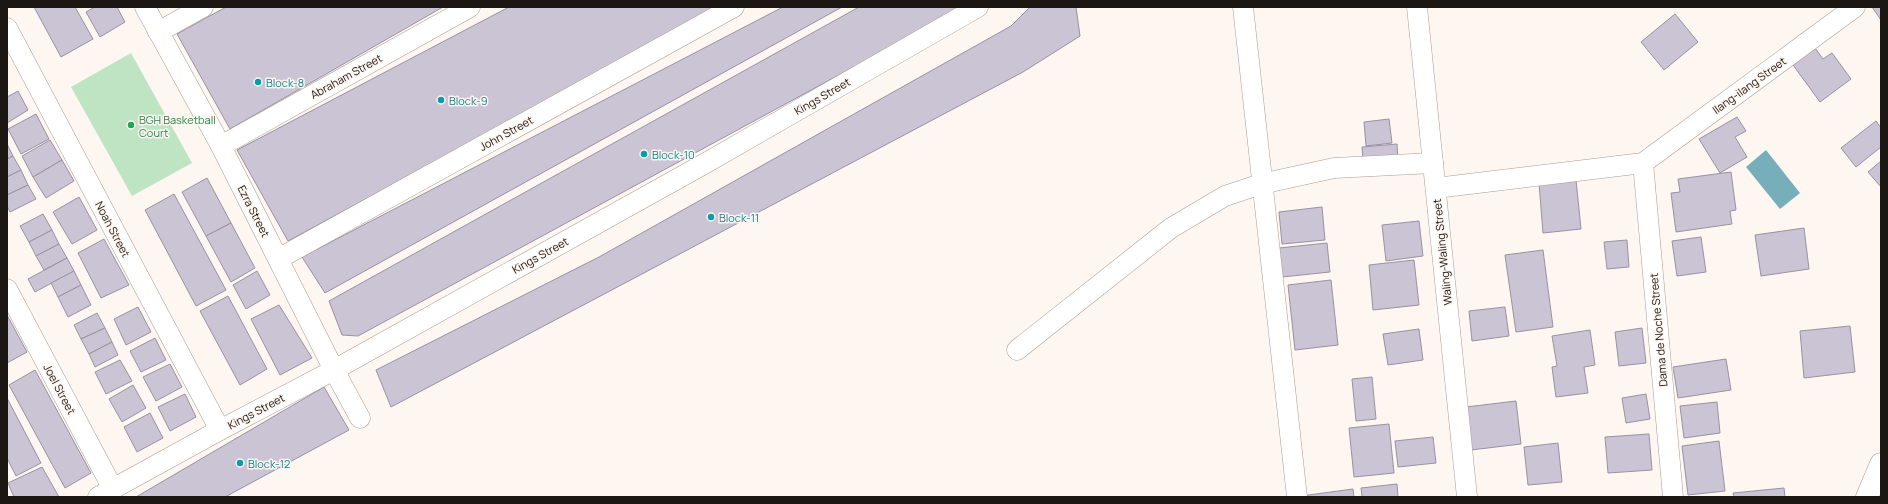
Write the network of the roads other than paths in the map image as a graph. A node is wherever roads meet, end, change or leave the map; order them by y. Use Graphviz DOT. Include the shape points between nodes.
graph roads {
  1 [pos="145,7"];
  2 [pos="203,7"];
  3 [pos="470,7"];
  4 [pos="734,7"];
  5 [pos="978,7"];
  6 [pos="1243,7"];
  7 [pos="1417,7"];
  8 [pos="1855,7"];
  9 [pos="7,28"];
  10 [pos="158,32"];
  11 [pos="221,146"];
  12 [pos="1433,163"];
  13 [pos="1643,163"];
  14 [pos="1261,184"];
  15 [pos="1436,188"];
  16 [pos="278,259"];
  17 [pos="7,290"];
  18 [pos="1017,350"];
  19 [pos="334,370"];
  20 [pos="360,418"];
  21 [pos="220,430"];
  22 [pos="1881,464"];
  23 [pos="105,493"];
  24 [pos="1297,497"];
  25 [pos="1467,497"];
  26 [pos="1673,497"];
  27 [pos="1867,497"];
  1 -- 10 [label="street, Ezra Street"];
  2 -- 10 [label="street"];
  3 -- 11 [label="street, Abraham Street"];
  4 -- 16 [label="street, John Street"];
  5 -- 19 [label="street, Kings Street" via="704,164"];
  6 -- 14 [label="street"];
  7 -- 12 [label="street, Waling-Waling Street"];
  8 -- 13 [label="street, Ilang-ilang Street"];
  9 -- 21 [label="street, Noah Street"];
  10 -- 11 [label="street, Ezra Street"];
  11 -- 16 [label="street, Ezra Street"];
  12 -- 14 [label="street" via="1334,168"];
  12 -- 15 [label="street, Waling-Waling Street"];
  13 -- 15 [label="street"];
  13 -- 26 [label="street, Dama de Noche Street"];
  14 -- 18 [label="street" via="1225,196 1171,228"];
  14 -- 24 [label="street"];
  15 -- 25 [label="street, Waling-Waling Street"];
  16 -- 19 [label="street, Ezra Street"];
  17 -- 23 [label="street, Joel Street"];
  19 -- 20 [label="street, Ezra Street"];
  19 -- 21 [label="street, Kings Street"];
  21 -- 23 [label="street, Kings Street"];
  22 -- 27 [label="street"];
}
